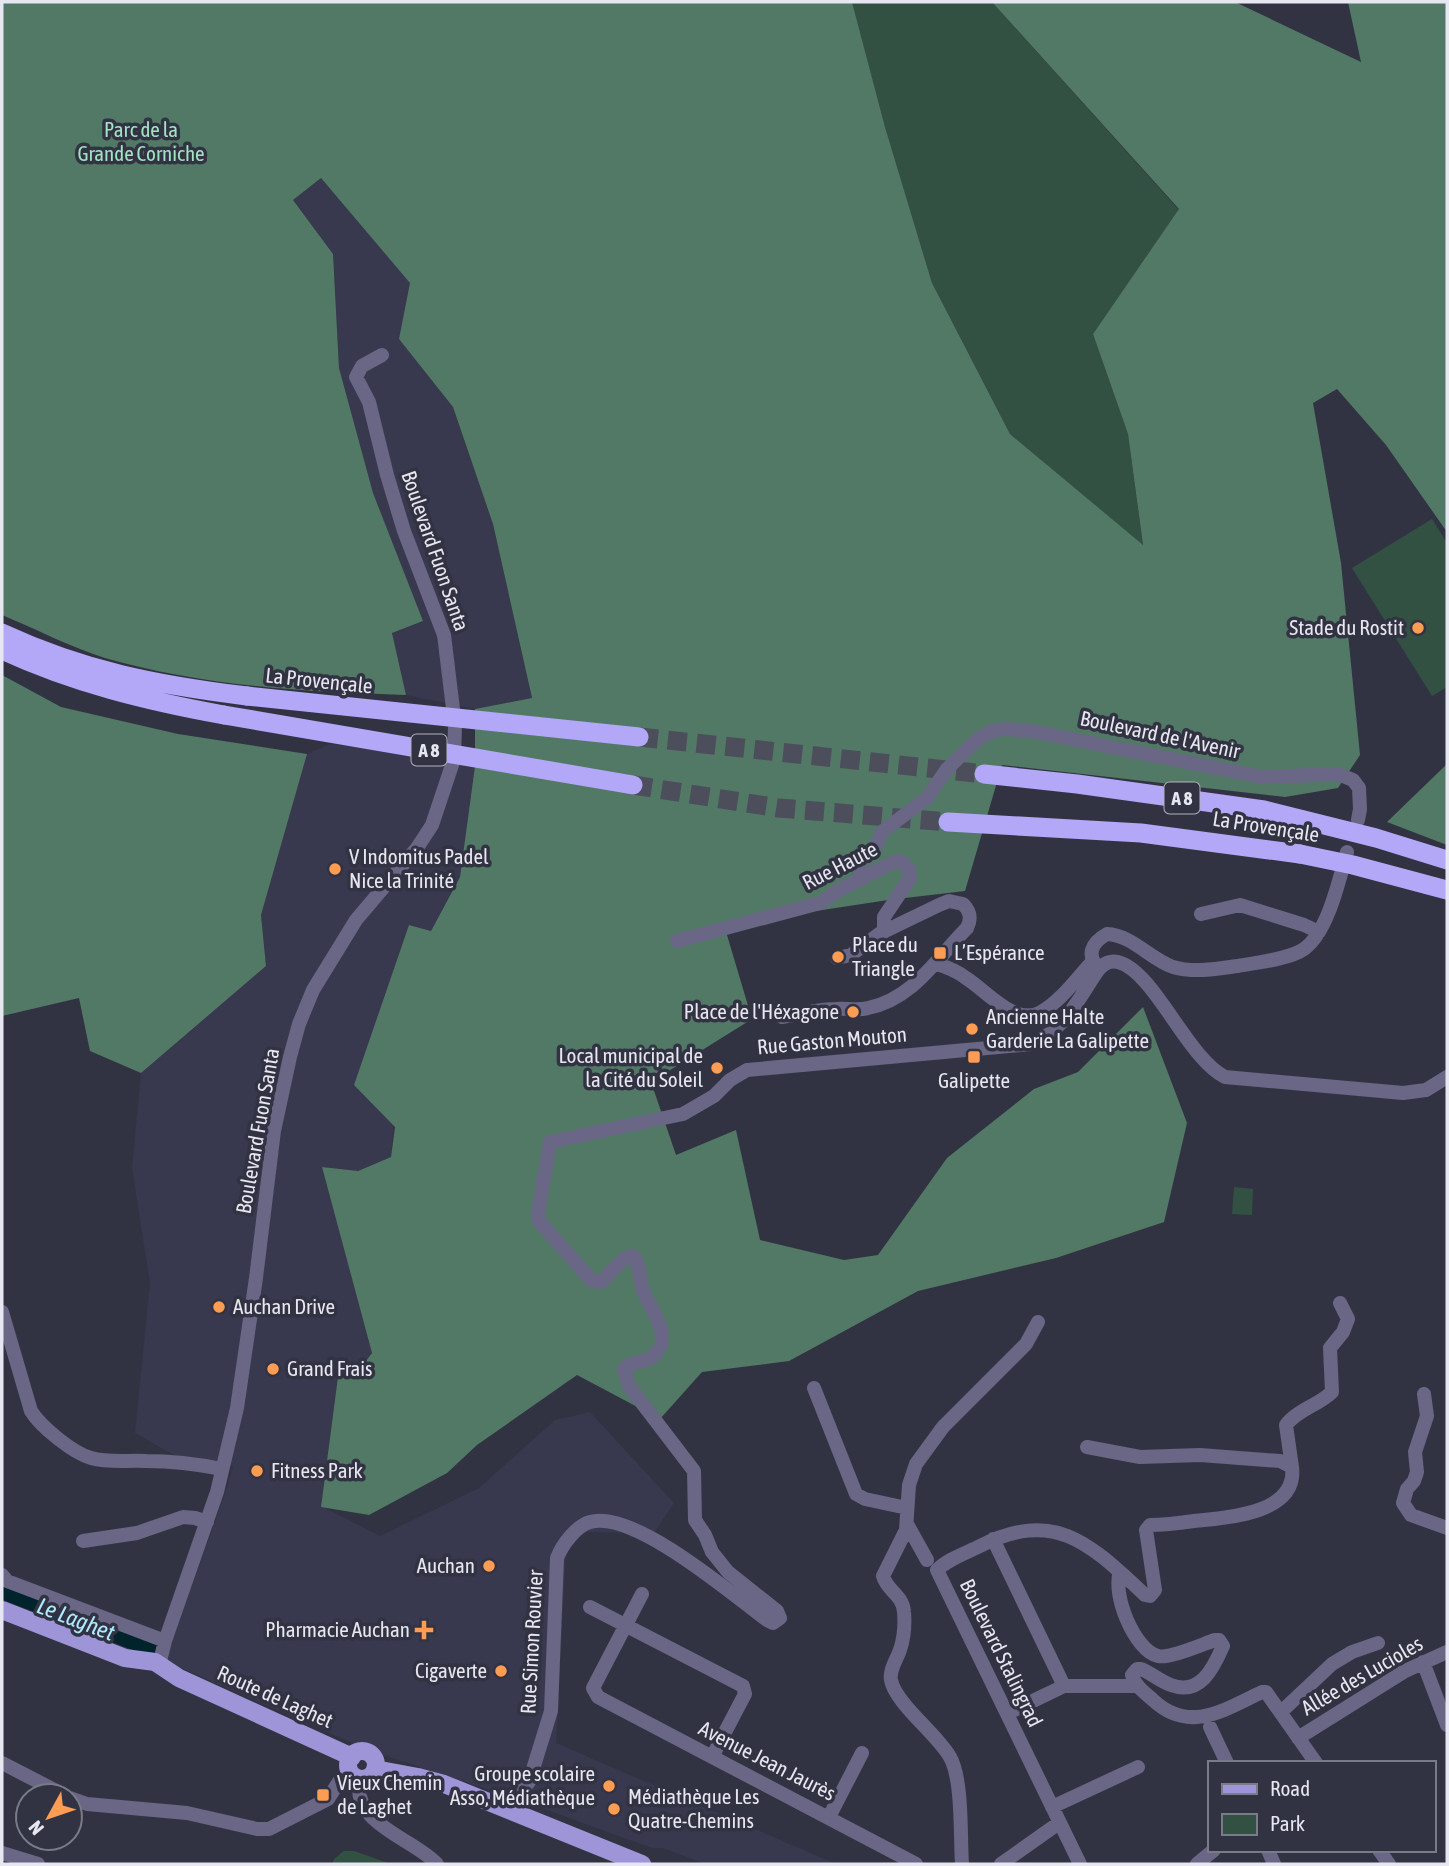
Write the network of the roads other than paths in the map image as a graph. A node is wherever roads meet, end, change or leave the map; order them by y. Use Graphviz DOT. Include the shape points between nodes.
graph roads {
  1 [pos="382,355"];
  2 [pos="2,634"];
  3 [pos="2,650"];
  4 [pos="639,737"];
  5 [pos="985,774"];
  6 [pos="634,785"];
  7 [pos="1357,820"];
  8 [pos="948,822"];
  9 [pos="1347,852"];
  10 [pos="1447,860"];
  11 [pos="862,878"];
  12 [pos="1447,890"];
  13 [pos="1201,914"];
  14 [pos="884,932"];
  15 [pos="1319,932"];
  16 [pos="677,941"];
  17 [pos="838,958"];
  18 [pos="937,964"];
  19 [pos="1100,964"];
  20 [pos="782,1017"];
  21 [pos="1447,1077"];
  22 [pos="550,1142"];
  23 [pos="1340,1303"];
  24 [pos="2,1312"];
  25 [pos="1038,1322"];
  26 [pos="814,1388"];
  27 [pos="1424,1394"];
  28 [pos="1087,1447"];
  29 [pos="1292,1467"];
  30 [pos="222,1469"];
  31 [pos="907,1508"];
  32 [pos="207,1522"];
  33 [pos="907,1524"];
  34 [pos="1447,1528"];
  35 [pos="993,1539"];
  36 [pos="83,1541"];
  37 [pos="927,1560"];
  38 [pos="1120,1572"];
  39 [pos="2,1575"];
  40 [pos="642,1594"];
  41 [pos="590,1606"];
  42 [pos="2,1609"];
  43 [pos="625,1625"];
  44 [pos="165,1641"];
  45 [pos="1378,1643"];
  46 [pos="1447,1652"];
  47 [pos="1423,1662"];
  48 [pos="154,1667"];
  49 [pos="1064,1686"];
  50 [pos="1137,1686"];
  51 [pos="1281,1712"];
  52 [pos="1008,1713"];
  53 [pos="1447,1725"];
  54 [pos="1210,1727"];
  55 [pos="1298,1738"];
  56 [pos="862,1753"];
  57 [pos="712,1757"];
  58 [pos="1226,1761"];
  59 [pos="1315,1761"];
  60 [pos="2,1763"];
  61 [pos="1138,1767"];
  62 [pos="360,1769"];
  63 [pos="39,1782"];
  64 [pos="84,1803"];
  65 [pos="1052,1807"];
  66 [pos="519,1815"];
  67 [pos="829,1817"];
  68 [pos="1059,1823"];
  69 [pos="1212,1852"];
  70 [pos="2,1853"];
  71 [pos="38,1864"];
  72 [pos="437,1864"];
  73 [pos="642,1864"];
  74 [pos="916,1864"];
  75 [pos="961,1864"];
  76 [pos="1001,1864"];
  77 [pos="1080,1864"];
  78 [pos="1197,1864"];
  1 -- 30 [label="street, Boulevard Fuon Santa" via="362,366 356,377 369,402 404,531 444,635 455,725 454,759 432,825 356,920 313,990 299,1024 274,1130 237,1408"];
  2 -- 4 [label="highway, La Provençale / A 8, bridge" via="114,674 194,690"];
  3 -- 6 [label="highway, A 8, bridge" via="83,683 139,698"];
  5 -- 10 [label="highway, La Provençale / A 8" via="1264,810"];
  7 -- 11 [label="street, Boulevard de l'Avenir" via="1359,788 1338,774 1261,778 1002,729 977,740 947,769 927,798 883,831 858,865"];
  8 -- 12 [label="highway, La Provençale / A 8, bridge" via="1141,833 1300,854"];
  9 -- 15 [label="street"];
  11 -- 14 [label="street, Rue Haute" via="897,861 909,867 908,883 884,917"];
  11 -- 16 [label="street, Rue Haute" via="820,903"];
  13 -- 15 [label="street" via="1240,905"];
  14 -- 17 [label="street" via="851,955"];
  14 -- 18 [label="street" via="948,901 963,904 970,921"];
  15 -- 19 [label="street" via="1295,954 1199,970 1164,962 1112,934 1095,943 1091,954"];
  18 -- 19 [label="street" via="1026,1016 1047,1007"];
  18 -- 20 [label="street" via="883,1004"];
  19 -- 21 [label="street" via="1122,963 1141,979 1205,1062 1225,1077 1403,1093 1426,1090"];
  19 -- 22 [label="street, Rue Gaston Mouton" via="1064,1020 1031,1044 747,1070 683,1114"];
  22 -- 66 [label="street, Rue Simon Rouvier" via="539,1221 592,1281 601,1282 624,1259 635,1258 642,1288 659,1321 662,1342 653,1356 627,1366 624,1374 694,1472 695,1520 712,1552 780,1618 773,1623 767,1620 645,1534 613,1523 590,1522 564,1544 557,1558 545,1721"];
  23 -- 29 [label="street" via="1348,1319 1330,1348 1332,1392 1286,1425"];
  24 -- 30 [label="street" via="31,1411 60,1439 88,1457 105,1461 182,1462"];
  25 -- 31 [label="street" via="1026,1344 943,1427 914,1467"];
  26 -- 31 [label="street" via="856,1494"];
  27 -- 34 [label="street" via="1427,1416 1415,1452 1417,1472 1402,1503 1410,1515"];
  28 -- 29 [label="street" via="1140,1457 1200,1455 1280,1461"];
  29 -- 38 [label="street, Boulevard Stalingrad" via="1291,1484 1280,1498 1257,1511 1147,1527 1155,1590 1150,1596"];
  30 -- 32 [label="street, Boulevard Fuon Santa"];
  31 -- 33 [label="street"];
  32 -- 36 [label="street" via="183,1517 137,1533"];
  32 -- 44 [label="street, Boulevard Fuon Santa"];
  33 -- 37 [label="street"];
  33 -- 75 [label="street" via="883,1576 899,1596 904,1612 903,1637 890,1679 954,1765"];
  35 -- 38 [label="street, Boulevard Stalingrad" via="1024,1530 1063,1534 1089,1547"];
  35 -- 49 [label="street"];
  35 -- 52 [label="street, Boulevard Stalingrad" via="940,1567 937,1573"];
  38 -- 50 [label="street" via="1116,1585 1125,1613 1140,1642 1152,1653 1163,1657 1215,1640 1223,1646 1200,1683 1182,1688 1137,1669 1132,1675"];
  39 -- 44 [label="street" via="7,1581"];
  40 -- 43 [label="street"];
  41 -- 43 [label="street"];
  42 -- 48 [label="main road, Route de Laghet"];
  43 -- 57 [label="street, Avenue Jean Jaurès" via="593,1688 598,1697"];
  43 -- 57 [label="street" via="743,1686 745,1694"];
  44 -- 48 [label="street, Boulevard Fuon Santa"];
  45 -- 51 [label="street" via="1332,1664"];
  46 -- 47 [label="street, Allée des Lucioles"];
  47 -- 53 [label="street"];
  47 -- 55 [label="street, Allée des Lucioles"];
  48 -- 62 [label="main road, Route de Laghet"];
  49 -- 50 [label="street"];
  49 -- 52 [label="street"];
  50 -- 51 [label="street" via="1161,1708 1182,1718 1222,1711 1262,1692"];
  51 -- 55 [label="street"];
  52 -- 65 [label="street, Boulevard Stalingrad"];
  54 -- 58 [label="street"];
  55 -- 59 [label="street"];
  56 -- 67 [label="street"];
  57 -- 67 [label="street, Avenue Jean Jaurès"];
  60 -- 63 [label="street"];
  61 -- 65 [label="street"];
  62 -- 64 [label="street" via="340,1780 321,1804 269,1829"];
  62 -- 66 [label="main road, Route de Laghet" via="430,1779"];
  62 -- 72 [label="street" via="358,1795 373,1818"];
  65 -- 68 [label="street, Boulevard Stalingrad"];
  66 -- 73 [label="main road, Route de Laghet"];
  67 -- 74 [label="street, Avenue Jean Jaurès"];
  68 -- 76 [label="street"];
  68 -- 77 [label="street, Boulevard Stalingrad"];
  69 -- 78 [label="street"];
  70 -- 71 [label="street"];
}
